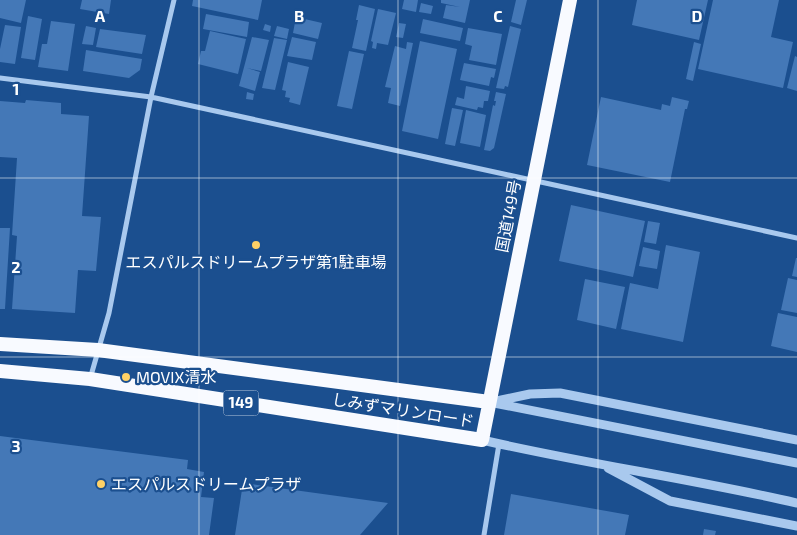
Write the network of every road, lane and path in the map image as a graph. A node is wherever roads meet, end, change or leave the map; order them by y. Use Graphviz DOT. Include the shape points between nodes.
graph roads {
  1 [pos="174,0"];
  2 [pos="570,0"];
  3 [pos="0,78"];
  4 [pos="150,96"];
  5 [pos="533,180"];
  6 [pos="797,238"];
  7 [pos="0,344"];
  8 [pos="98,350"];
  9 [pos="0,371"];
  10 [pos="90,379"];
  11 [pos="489,402"];
  12 [pos="482,440"];
  13 [pos="797,440"];
  14 [pos="499,444"];
  15 [pos="797,463"];
  16 [pos="600,464"];
  17 [pos="797,503"];
  18 [pos="797,526"];
  19 [pos="484,535"];
  1 -- 4 [label="street"];
  2 -- 5 [label="highway, 国道149号"];
  3 -- 4 [label="street"];
  4 -- 5 [label="street"];
  4 -- 8 [label="street" via="109,313"];
  5 -- 6 [label="street"];
  5 -- 11 [label="highway, 国道149号"];
  7 -- 8 [label="highway, 149"];
  8 -- 10 [label="street"];
  8 -- 11 [label="highway, 149"];
  9 -- 10 [label="highway, しみずマリンロード / 149"];
  10 -- 12 [label="highway, しみずマリンロード / 149"];
  11 -- 12 [label="highway, 国道149号"];
  11 -- 13 [label="street" via="530,394 560,393"];
  11 -- 15 [label="street, しみずマリンロード"];
  12 -- 14 [label="street, しみずマリンロード"];
  14 -- 16 [label="street, しみずマリンロード"];
  14 -- 19 [label="street"];
  16 -- 17 [label="street, しみずマリンロード" via="726,486"];
  16 -- 18 [label="street" via="670,501"];
}
